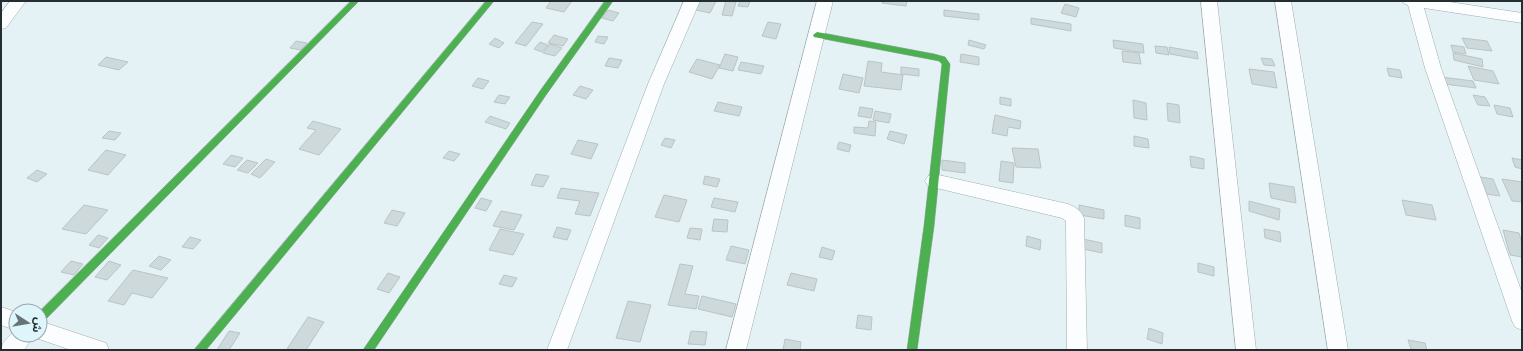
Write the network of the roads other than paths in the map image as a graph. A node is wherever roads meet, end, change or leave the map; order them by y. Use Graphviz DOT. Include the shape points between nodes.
graph roads {
  1 [pos="18,1"];
  2 [pos="355,1"];
  3 [pos="490,1"];
  4 [pos="609,1"];
  5 [pos="692,1"];
  6 [pos="825,1"];
  7 [pos="1209,1"];
  8 [pos="1283,1"];
  9 [pos="1410,1"];
  10 [pos="1414,1"];
  11 [pos="1522,18"];
  12 [pos="1,24"];
  13 [pos="817,35"];
  14 [pos="934,181"];
  15 [pos="48,310"];
  16 [pos="1522,321"];
  17 [pos="48,333"];
  18 [pos="99,350"];
  19 [pos="199,350"];
  20 [pos="368,350"];
  21 [pos="557,350"];
  22 [pos="736,350"];
  23 [pos="912,350"];
  24 [pos="1076,350"];
  25 [pos="1246,350"];
  26 [pos="1338,350"];
  1 -- 12 [label="street"];
  2 -- 15 [label="street"];
  3 -- 19 [label="street"];
  4 -- 20 [label="street" via="543,93"];
  5 -- 21 [label="street" via="656,84"];
  6 -- 13 [label="street"];
  7 -- 25 [label="street"];
  8 -- 26 [label="street"];
  9 -- 10 [label="street"];
  10 -- 11 [label="street"];
  10 -- 16 [label="street" via="1438,82"];
  13 -- 14 [label="street" via="942,59 946,64"];
  13 -- 22 [label="street"];
  14 -- 23 [label="street"];
  14 -- 24 [label="street" via="1072,214 1075,218"];
  17 -- 18 [label="street"];
}
